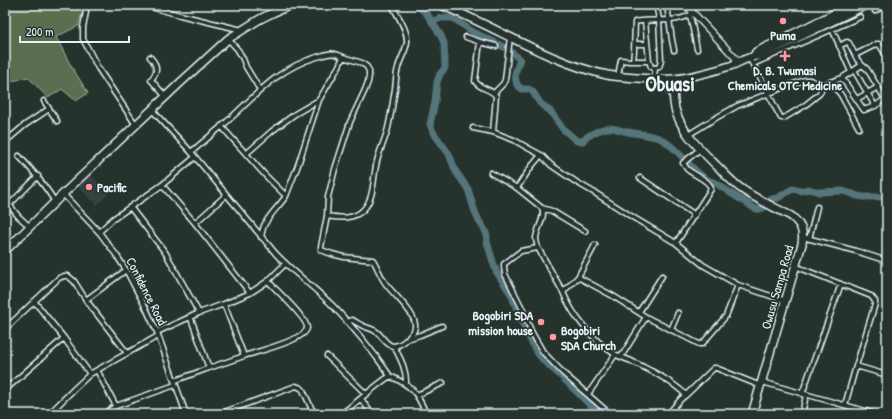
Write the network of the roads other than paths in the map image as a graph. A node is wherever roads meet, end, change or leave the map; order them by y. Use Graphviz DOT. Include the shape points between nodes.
graph roads {
  1 [pos="85,5"];
  2 [pos="292,5"];
  3 [pos="392,5"];
  4 [pos="656,5"];
  5 [pos="667,5"];
  6 [pos="686,5"];
  7 [pos="852,5"];
  8 [pos="866,5"];
  9 [pos="886,5"];
  10 [pos="129,6"];
  11 [pos="445,6"];
  12 [pos="875,11"];
  13 [pos="692,14"];
  14 [pos="860,17"];
  15 [pos="659,19"];
  16 [pos="669,19"];
  17 [pos="645,21"];
  18 [pos="832,29"];
  19 [pos="242,30"];
  20 [pos="466,37"];
  21 [pos="510,37"];
  22 [pos="228,40"];
  23 [pos="480,42"];
  24 [pos="634,44"];
  25 [pos="647,44"];
  26 [pos="496,46"];
  27 [pos="839,46"];
  28 [pos="697,49"];
  29 [pos="674,50"];
  30 [pos="887,51"];
  31 [pos="855,55"];
  32 [pos="150,57"];
  33 [pos="343,57"];
  34 [pos="751,57"];
  35 [pos="633,61"];
  36 [pos="649,61"];
  37 [pos="739,62"];
  38 [pos="753,64"];
  39 [pos="862,65"];
  40 [pos="655,68"];
  41 [pos="852,71"];
  42 [pos="618,76"];
  43 [pos="693,76"];
  44 [pos="842,78"];
  45 [pos="657,79"];
  46 [pos="674,79"];
  47 [pos="830,82"];
  48 [pos="820,84"];
  49 [pos="878,87"];
  50 [pos="260,90"];
  51 [pos="494,93"];
  52 [pos="768,93"];
  53 [pos="867,93"];
  54 [pos="673,95"];
  55 [pos="166,97"];
  56 [pos="857,99"];
  57 [pos="319,100"];
  58 [pos="44,101"];
  59 [pos="875,106"];
  60 [pos="49,109"];
  61 [pos="152,110"];
  62 [pos="56,121"];
  63 [pos="136,125"];
  64 [pos="221,126"];
  65 [pos="473,128"];
  66 [pos="859,128"];
  67 [pos="493,132"];
  68 [pos="688,135"];
  69 [pos="5,142"];
  70 [pos="700,149"];
  71 [pos="191,152"];
  72 [pos="246,154"];
  73 [pos="541,155"];
  74 [pos="19,156"];
  75 [pos="195,157"];
  76 [pos="491,173"];
  77 [pos="38,176"];
  78 [pos="640,178"];
  79 [pos="162,185"];
  80 [pos="517,188"];
  81 [pos="63,194"];
  82 [pos="226,195"];
  83 [pos="286,196"];
  84 [pos="5,199"];
  85 [pos="55,202"];
  86 [pos="9,205"];
  87 [pos="130,207"];
  88 [pos="817,207"];
  89 [pos="542,208"];
  90 [pos="695,215"];
  91 [pos="327,216"];
  92 [pos="195,223"];
  93 [pos="29,226"];
  94 [pos="585,231"];
  95 [pos="99,232"];
  96 [pos="261,237"];
  97 [pos="806,238"];
  98 [pos="676,243"];
  99 [pos="595,245"];
  100 [pos="538,248"];
  101 [pos="5,251"];
  102 [pos="887,261"];
  103 [pos="285,264"];
  104 [pos="795,266"];
  105 [pos="126,270"];
  106 [pos="662,276"];
  107 [pos="578,277"];
  108 [pos="268,281"];
  109 [pos="738,284"];
  110 [pos="841,284"];
  111 [pos="563,292"];
  112 [pos="250,293"];
  113 [pos="86,300"];
  114 [pos="34,301"];
  115 [pos="786,301"];
  116 [pos="224,304"];
  117 [pos="639,312"];
  118 [pos="199,313"];
  119 [pos="678,313"];
  120 [pos="190,316"];
  121 [pos="646,317"];
  122 [pos="347,322"];
  123 [pos="442,326"];
  124 [pos="5,329"];
  125 [pos="671,330"];
  126 [pos="158,334"];
  127 [pos="64,338"];
  128 [pos="407,339"];
  129 [pos="394,346"];
  130 [pos="127,353"];
  131 [pos="616,355"];
  132 [pos="244,356"];
  133 [pos="327,356"];
  134 [pos="621,357"];
  135 [pos="856,366"];
  136 [pos="209,368"];
  137 [pos="96,370"];
  138 [pos="90,374"];
  139 [pos="887,375"];
  140 [pos="390,376"];
  141 [pos="175,383"];
  142 [pos="444,383"];
  143 [pos="406,384"];
  144 [pos="761,384"];
  145 [pos="5,390"];
  146 [pos="366,394"];
  147 [pos="588,394"];
  148 [pos="804,394"];
  149 [pos="417,395"];
  150 [pos="686,395"];
  151 [pos="360,400"];
  152 [pos="845,405"];
  153 [pos="116,406"];
  154 [pos="868,413"];
  155 [pos="49,414"];
  156 [pos="104,414"];
  157 [pos="186,414"];
  158 [pos="221,414"];
  159 [pos="314,414"];
  160 [pos="341,414"];
  161 [pos="372,414"];
  162 [pos="426,414"];
  163 [pos="610,414"];
  164 [pos="668,414"];
  165 [pos="752,414"];
  166 [pos="802,414"];
  167 [pos="876,414"];
  1 -- 63 [label="street" via="83,39 98,68"];
  2 -- 19 [label="main road"];
  3 -- 91 [label="street" via="403,26 407,41 397,69 392,111 376,165 368,205 350,217"];
  4 -- 15 [label="street"];
  5 -- 16 [label="street"];
  6 -- 13 [label="street"];
  7 -- 34 [label="main road" via="756,52"];
  8 -- 34 [label="main road" via="759,56"];
  9 -- 12 [label="street"];
  10 -- 19 [label="street" via="151,7"];
  11 -- 21 [label="main road"];
  13 -- 16 [label="street"];
  13 -- 28 [label="street"];
  13 -- 37 [label="street"];
  14 -- 18 [label="street"];
  15 -- 16 [label="street"];
  15 -- 17 [label="street"];
  15 -- 40 [label="street" via="661,61"];
  16 -- 29 [label="street"];
  17 -- 24 [label="street" via="635,22"];
  17 -- 25 [label="street"];
  18 -- 27 [label="street"];
  18 -- 38 [label="street"];
  19 -- 22 [label="main road"];
  20 -- 23 [label="street"];
  21 -- 42 [label="main road" via="570,64"];
  21 -- 51 [label="street" via="505,80"];
  22 -- 50 [label="street" via="238,50"];
  22 -- 55 [label="main road"];
  23 -- 26 [label="street"];
  23 -- 51 [label="street" via="475,81"];
  24 -- 25 [label="street"];
  24 -- 35 [label="street"];
  25 -- 36 [label="street"];
  27 -- 31 [label="street" via="848,42"];
  27 -- 41 [label="street"];
  30 -- 31 [label="street" via="884,52 878,44"];
  31 -- 39 [label="street"];
  32 -- 55 [label="street" via="156,69 151,80"];
  33 -- 50 [label="street" via="330,53 310,59 285,72"];
  33 -- 57 [label="street"];
  33 -- 91 [label="street" via="362,63 367,67 369,76 350,122 335,169 328,197"];
  34 -- 37 [label="main road"];
  34 -- 38 [label="street"];
  35 -- 36 [label="street"];
  35 -- 42 [label="street" via="621,60"];
  36 -- 40 [label="street" via="651,67"];
  37 -- 43 [label="main road"];
  38 -- 52 [label="street"];
  39 -- 41 [label="street"];
  39 -- 49 [label="street"];
  40 -- 45 [label="street"];
  41 -- 44 [label="street"];
  41 -- 53 [label="street"];
  42 -- 45 [label="main road"];
  43 -- 46 [label="main road"];
  43 -- 54 [label="main road" via="679,85"];
  44 -- 47 [label="street"];
  44 -- 56 [label="street"];
  45 -- 46 [label="main road"];
  45 -- 54 [label="main road" via="670,88"];
  46 -- 54 [label="main road, Owusu Sampa Road"];
  47 -- 48 [label="street"];
  47 -- 66 [label="street" via="841,95"];
  48 -- 52 [label="street" via="805,80"];
  48 -- 52 [label="street" via="819,94 784,118 781,118"];
  49 -- 53 [label="street"];
  49 -- 59 [label="street" via="885,99"];
  50 -- 64 [label="street"];
  51 -- 67 [label="street" via="496,102"];
  52 -- 68 [label="street" via="736,106"];
  53 -- 56 [label="street"];
  53 -- 59 [label="street"];
  54 -- 68 [label="main road, Owusu Sampa Road" via="678,118"];
  55 -- 61 [label="main road"];
  56 -- 59 [label="street" via="864,110"];
  57 -- 72 [label="street" via="272,131"];
  57 -- 83 [label="street"];
  58 -- 60 [label="street"];
  60 -- 62 [label="street"];
  60 -- 69 [label="street"];
  61 -- 63 [label="main road"];
  61 -- 71 [label="street"];
  63 -- 81 [label="main road"];
  64 -- 71 [label="street"];
  64 -- 72 [label="street"];
  65 -- 67 [label="street"];
  67 -- 73 [label="street"];
  68 -- 70 [label="main road, Owusu Sampa Road"];
  70 -- 90 [label="street" via="683,163 711,186"];
  70 -- 97 [label="main road, Owusu Sampa Road" via="739,187 796,220"];
  71 -- 75 [label="street"];
  72 -- 83 [label="street"];
  73 -- 80 [label="street"];
  73 -- 98 [label="street" via="576,182"];
  74 -- 77 [label="street"];
  75 -- 79 [label="street"];
  75 -- 82 [label="street"];
  76 -- 80 [label="street"];
  77 -- 85 [label="street"];
  77 -- 86 [label="street"];
  78 -- 90 [label="street"];
  79 -- 87 [label="street"];
  79 -- 92 [label="street"];
  80 -- 89 [label="street"];
  81 -- 85 [label="main road"];
  81 -- 95 [label="street, Confidence Road"];
  82 -- 92 [label="street"];
  82 -- 96 [label="street"];
  83 -- 96 [label="street" via="262,228"];
  84 -- 86 [label="street"];
  85 -- 93 [label="main road"];
  86 -- 93 [label="street"];
  87 -- 95 [label="street"];
  87 -- 118 [label="street" via="164,252"];
  88 -- 97 [label="street"];
  89 -- 94 [label="street"];
  89 -- 100 [label="street" via="543,215 536,237"];
  90 -- 98 [label="street"];
  91 -- 128 [label="street" via="322,250 344,257 373,260 382,278 415,322 414,331"];
  92 -- 112 [label="street"];
  93 -- 101 [label="main road"];
  95 -- 105 [label="street, Confidence Road"];
  96 -- 103 [label="street"];
  97 -- 102 [label="street"];
  97 -- 104 [label="main road, Owusu Sampa Road"];
  98 -- 109 [label="street" via="703,265"];
  99 -- 107 [label="street"];
  100 -- 111 [label="street"];
  100 -- 147 [label="street" via="521,251 505,263 505,274 543,352"];
  103 -- 108 [label="street"];
  103 -- 122 [label="street" via="333,306"];
  104 -- 110 [label="street"];
  104 -- 115 [label="main road, Owusu Sampa Road"];
  105 -- 113 [label="street"];
  105 -- 126 [label="street, Confidence Road"];
  106 -- 117 [label="street"];
  107 -- 111 [label="street"];
  107 -- 117 [label="street"];
  108 -- 112 [label="street"];
  108 -- 132 [label="street" via="303,318 306,331 298,338"];
  109 -- 115 [label="street"];
  109 -- 125 [label="street" via="726,316 702,344"];
  110 -- 135 [label="street" via="872,296 875,301"];
  110 -- 148 [label="street"];
  111 -- 131 [label="street" via="580,322 593,337"];
  112 -- 116 [label="street"];
  113 -- 114 [label="street" via="74,281 64,276"];
  113 -- 130 [label="street"];
  114 -- 124 [label="street"];
  114 -- 127 [label="street"];
  115 -- 144 [label="main road, Owusu Sampa Road"];
  116 -- 118 [label="street"];
  116 -- 132 [label="street"];
  117 -- 121 [label="street"];
  118 -- 120 [label="street"];
  119 -- 125 [label="street"];
  120 -- 126 [label="street"];
  120 -- 136 [label="street"];
  121 -- 125 [label="street"];
  121 -- 134 [label="street"];
  122 -- 129 [label="street" via="352,320 375,331 389,345"];
  122 -- 140 [label="street"];
  123 -- 128 [label="street"];
  126 -- 130 [label="street"];
  126 -- 141 [label="street, Confidence Road"];
  127 -- 138 [label="street"];
  127 -- 145 [label="street"];
  128 -- 129 [label="street"];
  129 -- 143 [label="street" via="406,374"];
  130 -- 137 [label="street"];
  131 -- 134 [label="street"];
  131 -- 147 [label="street"];
  132 -- 136 [label="street"];
  133 -- 146 [label="street"];
  134 -- 150 [label="street" via="673,384"];
  135 -- 139 [label="street"];
  135 -- 152 [label="street"];
  136 -- 141 [label="street"];
  137 -- 138 [label="street"];
  137 -- 153 [label="street"];
  138 -- 155 [label="street"];
  140 -- 143 [label="street"];
  140 -- 146 [label="street"];
  141 -- 153 [label="street"];
  141 -- 157 [label="street, Confidence Road"];
  142 -- 149 [label="street"];
  143 -- 149 [label="street"];
  144 -- 148 [label="street"];
  144 -- 150 [label="street" via="714,368"];
  144 -- 165 [label="main road, Owusu Sampa Road"];
  146 -- 151 [label="street"];
  147 -- 163 [label="street"];
  148 -- 152 [label="street"];
  148 -- 166 [label="street"];
  149 -- 162 [label="street"];
  150 -- 164 [label="street"];
  151 -- 160 [label="street"];
  151 -- 161 [label="street"];
  152 -- 154 [label="street"];
  153 -- 156 [label="street"];
  154 -- 167 [label="street"];
  158 -- 159 [label="street" via="296,386 303,390"];
}
